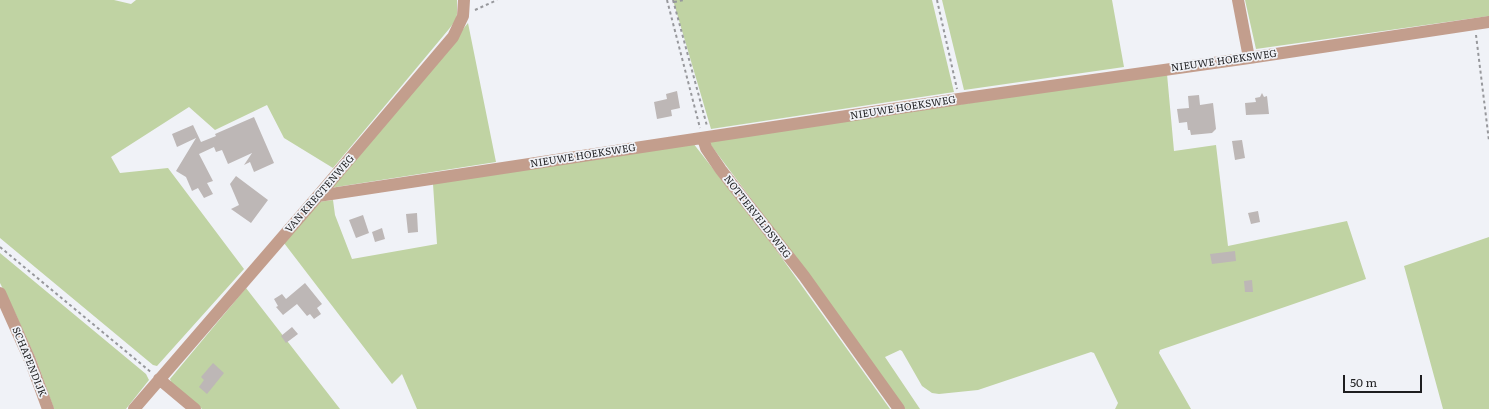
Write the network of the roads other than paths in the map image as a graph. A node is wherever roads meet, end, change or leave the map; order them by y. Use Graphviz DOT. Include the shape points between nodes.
graph roads {
  1 [pos="464,0"];
  2 [pos="1238,0"];
  3 [pos="1489,22"];
  4 [pos="1249,58"];
  5 [pos="703,138"];
  6 [pos="318,196"];
  7 [pos="0,294"];
  8 [pos="159,379"];
  9 [pos="48,409"];
  10 [pos="134,409"];
  11 [pos="195,409"];
  12 [pos="899,409"];
  1 -- 6 [label="street, VAN KREGTENWEG" via="463,16 453,37"];
  2 -- 4 [label="street"];
  3 -- 4 [label="street, NIEUWE HOEKSWEG"];
  4 -- 5 [label="street, NIEUWE HOEKSWEG"];
  5 -- 6 [label="street, NIEUWE HOEKSWEG"];
  5 -- 12 [label="street, NOTTERVELDSWEG" via="706,148 721,170 804,276"];
  6 -- 8 [label="street, VAN KREGTENWEG"];
  7 -- 9 [label="street, SCHAPENDIJK" via="30,360"];
  8 -- 10 [label="street, VAN KREGTENWEG"];
  8 -- 11 [label="street"];
}
